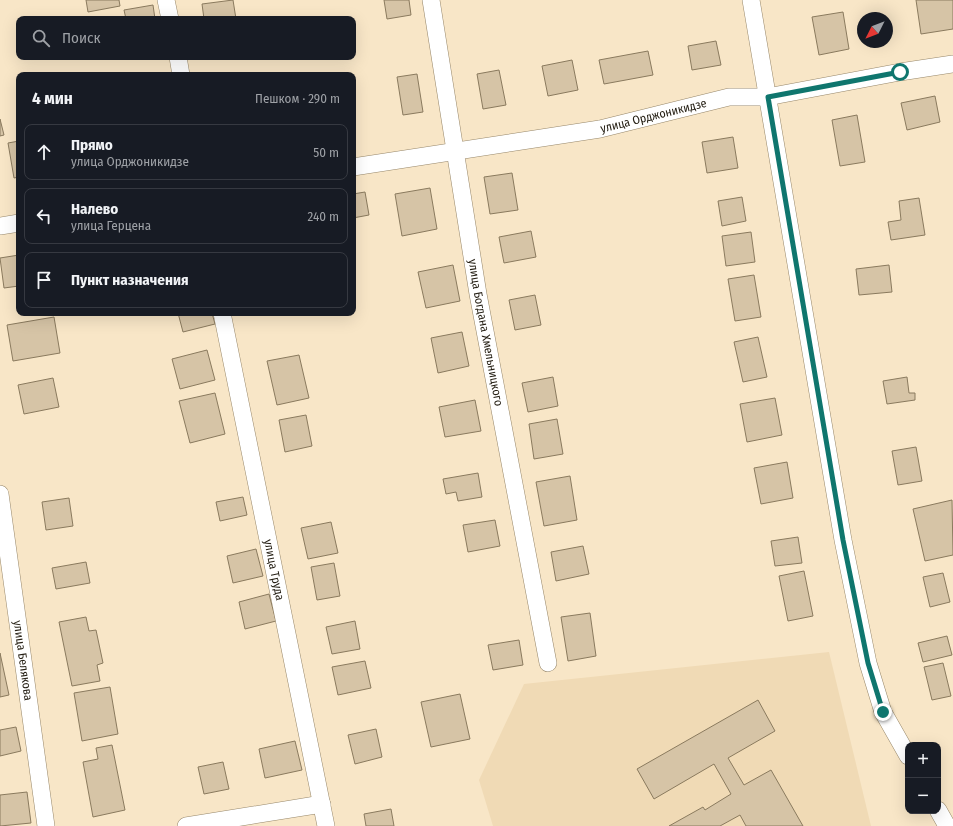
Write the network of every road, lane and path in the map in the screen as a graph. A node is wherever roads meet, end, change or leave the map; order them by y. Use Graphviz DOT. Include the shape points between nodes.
graph roads {
  1 [pos="166,0"];
  2 [pos="431,0"];
  3 [pos="751,0"];
  4 [pos="169,16"];
  5 [pos="178,60"];
  6 [pos="953,64"];
  7 [pos="180,72"];
  8 [pos="768,97"];
  9 [pos="455,152"];
  10 [pos="356,167"];
  11 [pos="16,223"];
  12 [pos="0,226"];
  13 [pos="223,316"];
  14 [pos="0,494"];
  15 [pos="548,664"];
  16 [pos="905,751"];
  17 [pos="322,804"];
  18 [pos="940,814"];
  19 [pos="46,826"];
  20 [pos="186,826"];
  21 [pos="326,826"];
  22 [pos="947,826"];
  1 -- 4 [label="street"];
  2 -- 9 [label="street, улица Богдана Хмельницкого"];
  3 -- 8 [label="street"];
  5 -- 7 [label="street"];
  6 -- 8 [label="street, улица Орджоникидзе"];
  8 -- 9 [label="street, улица Орджоникидзе" via="729,97 600,129"];
  8 -- 16 [label="street" via="843,540 868,663 883,712"];
  9 -- 10 [label="street, улица Орджоникидзе"];
  9 -- 15 [label="street, улица Богдана Хмельницкого" via="478,294"];
  11 -- 12 [label="street"];
  13 -- 17 [label="street, улица Труда"];
  14 -- 19 [label="street, улица Белякова"];
  17 -- 20 [label="street"];
  17 -- 21 [label="street, улица Труда"];
  18 -- 22 [label="street"];
}
